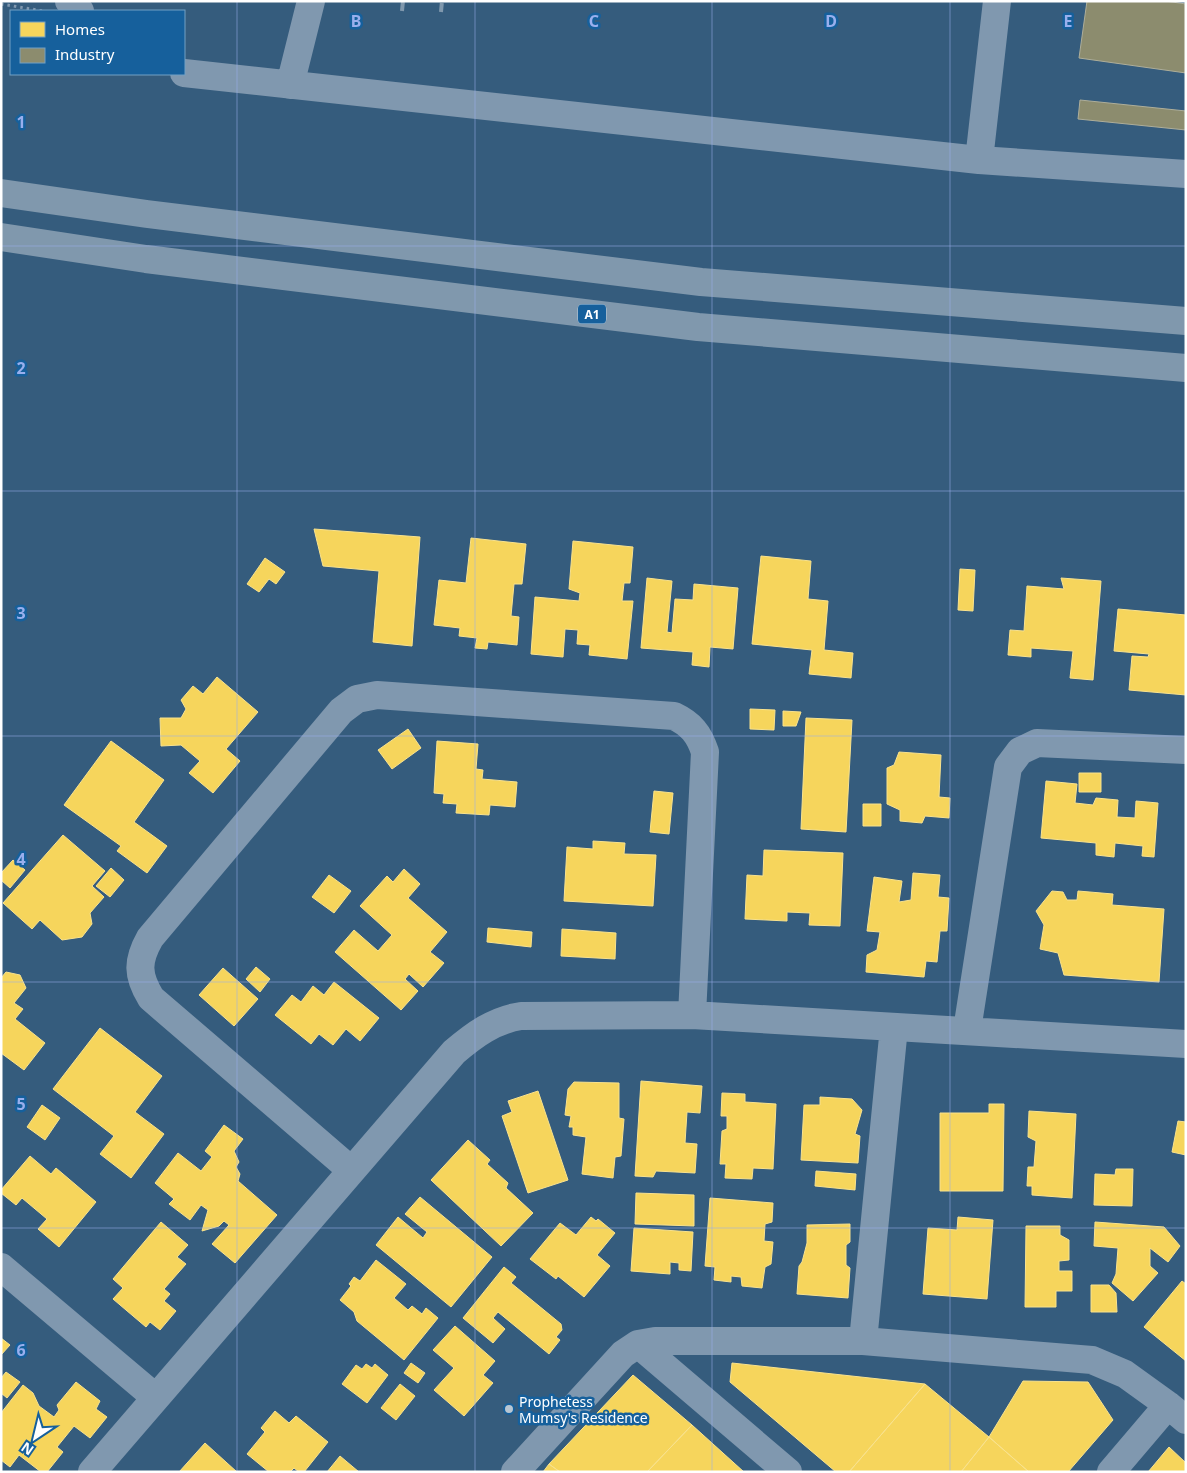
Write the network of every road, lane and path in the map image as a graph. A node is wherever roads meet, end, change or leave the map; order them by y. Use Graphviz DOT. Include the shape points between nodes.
graph roads {
  1 [pos="70,1"];
  2 [pos="311,1"];
  3 [pos="998,1"];
  4 [pos="1,4"];
  5 [pos="37,10"];
  6 [pos="79,10"];
  7 [pos="185,72"];
  8 [pos="290,85"];
  9 [pos="979,160"];
  10 [pos="1186,174"];
  11 [pos="1,193"];
  12 [pos="1,237"];
  13 [pos="1186,321"];
  14 [pos="1186,368"];
  15 [pos="1186,750"];
  16 [pos="692,1015"];
  17 [pos="894,1027"];
  18 [pos="967,1030"];
  19 [pos="1186,1044"];
  20 [pos="351,1170"];
  21 [pos="1,1267"];
  22 [pos="864,1341"];
  23 [pos="638,1344"];
  24 [pos="155,1397"];
  25 [pos="1177,1413"];
  26 [pos="92,1472"];
  27 [pos="515,1472"];
  28 [pos="788,1472"];
  29 [pos="1111,1472"];
  1 -- 6 [label="street"];
  2 -- 8 [label="street"];
  3 -- 9 [label="street"];
  4 -- 5 [label="path"];
  7 -- 8 [label="street"];
  8 -- 9 [label="street"];
  9 -- 10 [label="street"];
  11 -- 13 [label="highway" via="702,282"];
  12 -- 14 [label="highway, A1" via="146,259 698,327"];
  15 -- 18 [label="street" via="1037,743 1020,751 1008,767"];
  16 -- 17 [label="street"];
  16 -- 20 [label="street" via="504,1018 476,1034 454,1052"];
  16 -- 20 [label="street" via="705,752 701,739 689,723 664,715 377,695 358,699 341,711 150,938 143,951 140,969 142,984 151,998"];
  17 -- 18 [label="street"];
  17 -- 22 [label="street"];
  18 -- 19 [label="street"];
  20 -- 24 [label="street"];
  21 -- 24 [label="street"];
  22 -- 23 [label="street" via="655,1341"];
  22 -- 25 [label="street" via="1092,1360 1125,1374"];
  23 -- 27 [label="street" via="623,1354"];
  23 -- 28 [label="street"];
  24 -- 26 [label="street"];
  25 -- 29 [label="street"];
}
